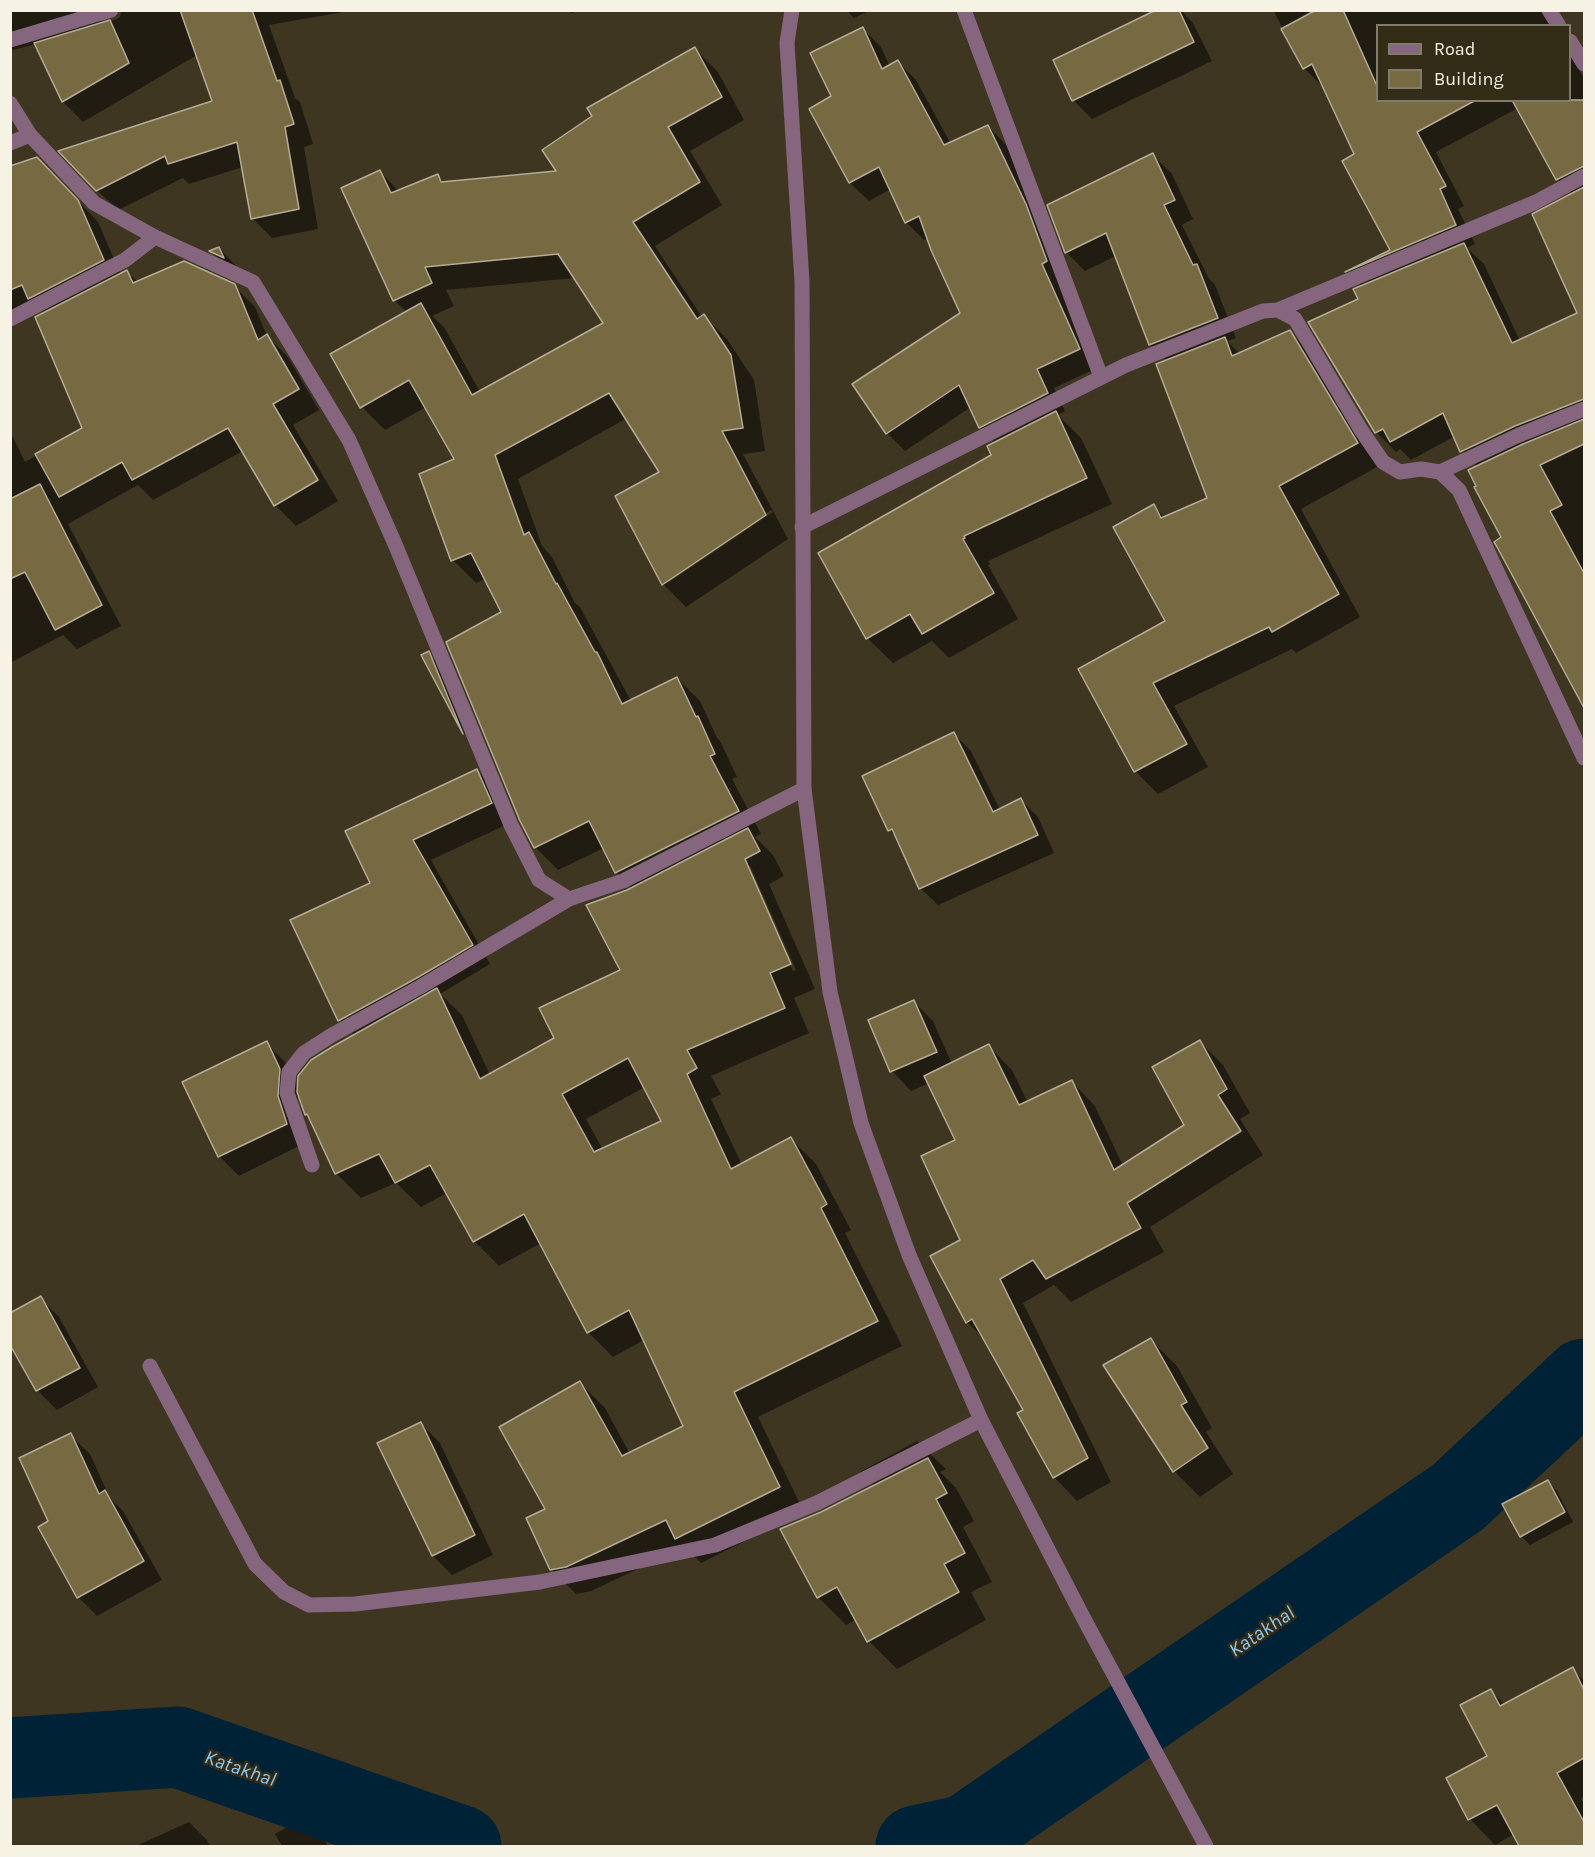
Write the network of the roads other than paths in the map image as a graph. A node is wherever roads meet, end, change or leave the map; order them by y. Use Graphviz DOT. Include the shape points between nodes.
graph roads {
  1 [pos="111,10"];
  2 [pos="792,10"];
  3 [pos="964,10"];
  4 [pos="1550,10"];
  5 [pos="1558,24"];
  6 [pos="10,40"];
  7 [pos="1571,44"];
  8 [pos="1584,64"];
  9 [pos="10,103"];
  10 [pos="30,135"];
  11 [pos="10,143"];
  12 [pos="1584,177"];
  13 [pos="155,237"];
  14 [pos="1278,310"];
  15 [pos="10,319"];
  16 [pos="1101,377"];
  17 [pos="1584,409"];
  18 [pos="1440,472"];
  19 [pos="802,527"];
  20 [pos="1584,758"];
  21 [pos="804,789"];
  22 [pos="569,899"];
  23 [pos="312,1165"];
  24 [pos="150,1366"];
  25 [pos="981,1420"];
  26 [pos="1206,1846"];
  1 -- 6 [label="street"];
  2 -- 19 [label="street" via="787,43 802,282"];
  3 -- 16 [label="street"];
  4 -- 5 [label="street"];
  7 -- 8 [label="street"];
  9 -- 10 [label="street"];
  10 -- 11 [label="street"];
  10 -- 13 [label="street" via="94,203"];
  12 -- 14 [label="street" via="1536,202"];
  13 -- 15 [label="street" via="125,260"];
  13 -- 22 [label="street" via="253,282 349,440 511,825 540,880"];
  14 -- 16 [label="street" via="1263,311"];
  14 -- 18 [label="street" via="1295,319 1383,462 1400,472"];
  16 -- 19 [label="street"];
  17 -- 18 [label="street"];
  18 -- 20 [label="street" via="1459,490"];
  19 -- 21 [label="street"];
  21 -- 22 [label="street" via="623,881"];
  21 -- 25 [label="street" via="830,992 861,1123 909,1255"];
  22 -- 23 [label="street" via="304,1053 289,1072 287,1093"];
  24 -- 25 [label="street" via="255,1564 284,1592 309,1605 355,1604 540,1582 715,1545 817,1503"];
  25 -- 26 [label="street"];
}
